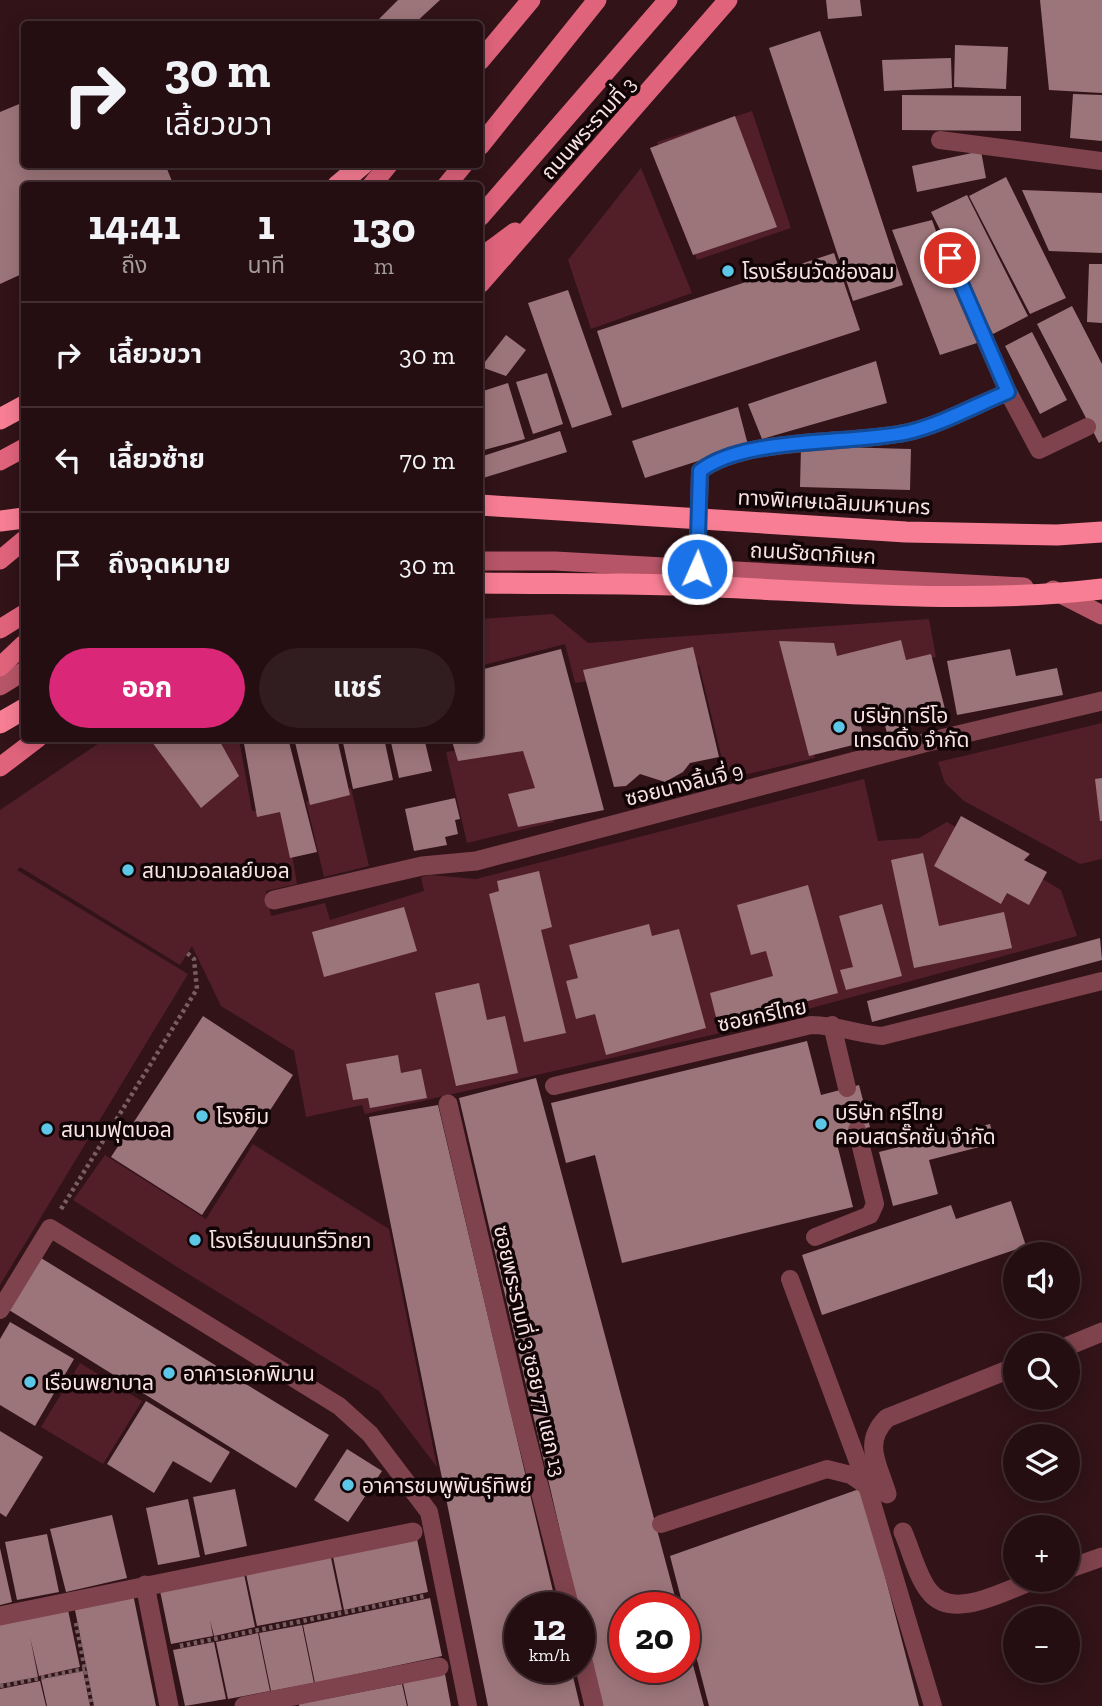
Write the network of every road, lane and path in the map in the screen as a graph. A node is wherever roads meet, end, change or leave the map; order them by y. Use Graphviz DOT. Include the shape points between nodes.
graph roads {
  1 [pos="531,0"];
  2 [pos="597,0"];
  3 [pos="668,0"];
  4 [pos="728,0"];
  5 [pos="483,57"];
  6 [pos="940,139"];
  7 [pos="483,142"];
  8 [pos="1102,161"];
  9 [pos="358,168"];
  10 [pos="386,168"];
  11 [pos="461,168"];
  12 [pos="342,182"];
  13 [pos="374,182"];
  14 [pos="449,182"];
  15 [pos="547,208"];
  16 [pos="483,214"];
  17 [pos="483,256"];
  18 [pos="950,258"];
  19 [pos="483,281"];
  20 [pos="1008,392"];
  21 [pos="21,408"];
  22 [pos="0,419"];
  23 [pos="1087,427"];
  24 [pos="21,450"];
  25 [pos="0,461"];
  26 [pos="483,505"];
  27 [pos="21,514"];
  28 [pos="21,518"];
  29 [pos="0,521"];
  30 [pos="0,529"];
  31 [pos="1102,532"];
  32 [pos="21,542"];
  33 [pos="0,560"];
  34 [pos="483,561"];
  35 [pos="697,569"];
  36 [pos="483,583"];
  37 [pos="1051,589"];
  38 [pos="1102,589"];
  39 [pos="1102,615"];
  40 [pos="21,616"];
  41 [pos="0,629"];
  42 [pos="21,647"];
  43 [pos="0,667"];
  44 [pos="21,673"];
  45 [pos="0,686"];
  46 [pos="1102,701"];
  47 [pos="21,711"];
  48 [pos="0,723"];
  49 [pos="33,742"];
  50 [pos="0,767"];
  51 [pos="274,900"];
  52 [pos="187,953"];
  53 [pos="1102,981"];
  54 [pos="832,1025"];
  55 [pos="554,1086"];
  56 [pos="848,1088"];
  57 [pos="449,1104"];
  58 [pos="857,1130"];
  59 [pos="50,1228"];
  60 [pos="815,1237"];
  61 [pos="790,1279"];
  62 [pos="0,1310"];
  63 [pos="1102,1332"];
  64 [pos="1080,1341"];
  65 [pos="1003,1372"];
  66 [pos="867,1486"];
  67 [pos="887,1494"];
  68 [pos="661,1524"];
  69 [pos="413,1532"];
  70 [pos="903,1532"];
  71 [pos="1102,1557"];
  72 [pos="1080,1565"];
  73 [pos="145,1585"];
  74 [pos="1003,1591"];
  75 [pos="566,1592"];
  76 [pos="429,1595"];
  77 [pos="71,1601"];
  78 [pos="0,1616"];
  79 [pos="158,1650"];
  80 [pos="439,1667"];
  81 [pos="85,1669"];
  82 [pos="588,1683"];
  83 [pos="0,1686"];
  84 [pos="92,1706"];
  85 [pos="169,1706"];
  86 [pos="244,1706"];
  87 [pos="468,1706"];
  88 [pos="594,1706"];
  89 [pos="933,1706"];
  1 -- 5 [label="main road"];
  2 -- 7 [label="main road"];
  3 -- 16 [label="main road, ถนนพระรามที่ 3"];
  4 -- 15 [label="main road, ถนนพระรามที่ 3"];
  6 -- 8 [label="lane"];
  9 -- 12 [label="highway"];
  10 -- 13 [label="main road"];
  11 -- 14 [label="main road"];
  15 -- 17 [label="main road"];
  15 -- 19 [label="main road, ถนนพระรามที่ 3"];
  18 -- 20 [label="lane"];
  20 -- 23 [label="lane" via="1039,450"];
  20 -- 35 [label="lane" via="910,432 747,452 712,462 700,471"];
  21 -- 22 [label="highway"];
  24 -- 25 [label="main road"];
  26 -- 31 [label="highway, ทางพิเศษเฉลิมมหานคร, bridge" via="906,532"];
  27 -- 30 [label="main road"];
  28 -- 29 [label="highway, bridge"];
  32 -- 33 [label="main road"];
  34 -- 35 [label="main road, ถนนรัชดาภิเษก"];
  35 -- 37 [label="main road, ถนนรัชดาภิเษก"];
  36 -- 38 [label="highway, bridge" via="672,585 869,597 1059,594"];
  37 -- 38 [label="main road, ถนนรัชดาภิเษก"];
  37 -- 39 [label="main road"];
  40 -- 41 [label="main road"];
  42 -- 43 [label="main road"];
  44 -- 45 [label="main road"];
  46 -- 51 [label="street, ซอยนางลิ้นจี่ 9" via="476,861 422,866"];
  47 -- 48 [label="highway"];
  49 -- 50 [label="main road"];
  52 -- 59 [label="path" via="194,959 197,989"];
  53 -- 54 [label="lane, ซอยกรีไทย" via="882,1036"];
  54 -- 55 [label="lane, ซอยกรีไทย" via="811,1025"];
  54 -- 56 [label="lane"];
  57 -- 75 [label="street, ซอยพระรามที่ 3 ซอย 77 แยก 13"];
  58 -- 60 [label="lane" via="875,1203 870,1215"];
  59 -- 62 [label="lane"];
  59 -- 87 [label="lane" via="339,1406 370,1433 429,1512"];
  61 -- 66 [label="lane"];
  63 -- 64 [label="street"];
  65 -- 67 [label="street" via="887,1418 875,1430 871,1442"];
  66 -- 68 [label="lane" via="852,1475 827,1469"];
  66 -- 89 [label="lane"];
  69 -- 73 [label="street"];
  70 -- 74 [label="street" via="929,1591 943,1604 959,1606"];
  71 -- 72 [label="street"];
  73 -- 77 [label="street"];
  73 -- 79 [label="street"];
  76 -- 79 [label="path"];
  77 -- 78 [label="street"];
  77 -- 81 [label="path"];
  79 -- 85 [label="street"];
  80 -- 86 [label="street"];
  81 -- 83 [label="path"];
  81 -- 84 [label="path"];
  82 -- 88 [label="street"];
}
